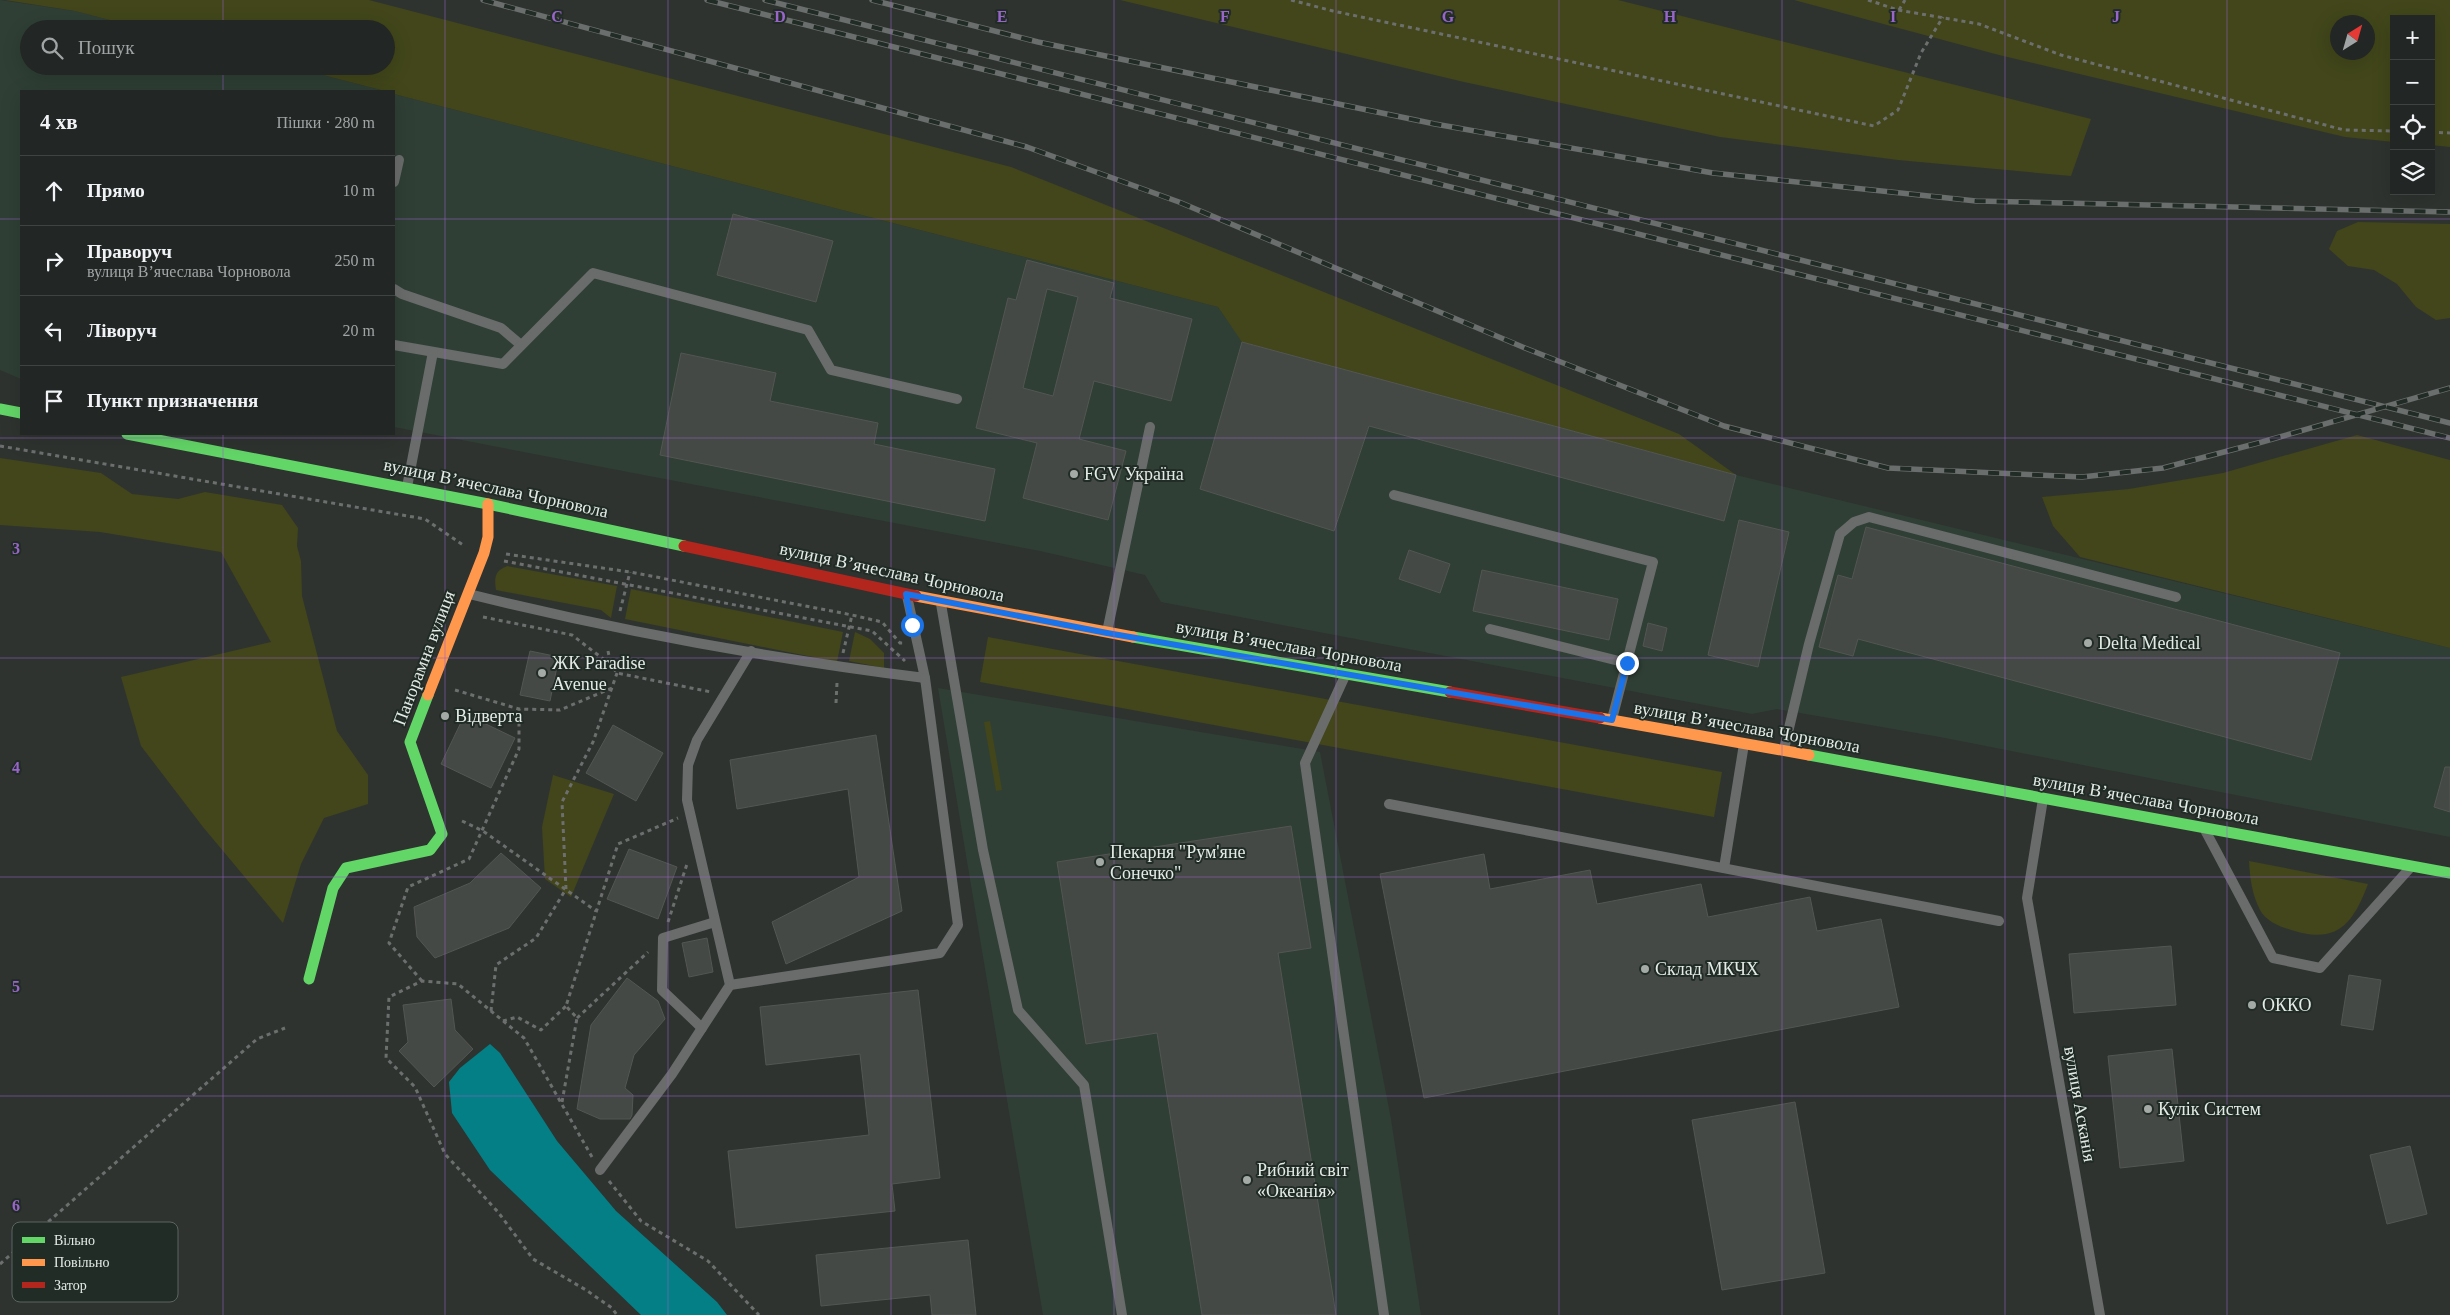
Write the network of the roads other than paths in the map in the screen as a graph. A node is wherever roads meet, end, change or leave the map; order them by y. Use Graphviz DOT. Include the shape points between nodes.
graph roads {
  1 [pos="399,160"];
  2 [pos="395,178"];
  3 [pos="395,290"];
  4 [pos="395,345"];
  5 [pos="521,346"];
  6 [pos="433,352"];
  7 [pos="957,399"];
  8 [pos="0,409"];
  9 [pos="20,413"];
  10 [pos="1150,427"];
  11 [pos="132,435"];
  12 [pos="407,488"];
  13 [pos="1394,495"];
  14 [pos="488,504"];
  15 [pos="468,594"];
  16 [pos="906,594"];
  17 [pos="2176,597"];
  18 [pos="941,601"];
  19 [pos="1490,629"];
  20 [pos="1107,633"];
  21 [pos="751,651"];
  22 [pos="1627,663"];
  23 [pos="1346,673"];
  24 [pos="925,678"];
  25 [pos="1612,720"];
  26 [pos="1744,744"];
  27 [pos="1784,752"];
  28 [pos="2044,798"];
  29 [pos="1389,804"];
  30 [pos="2202,826"];
  31 [pos="2413,866"];
  32 [pos="1724,868"];
  33 [pos="2450,873"];
  34 [pos="1999,921"];
  35 [pos="715,922"];
  36 [pos="309,979"];
  37 [pos="730,985"];
  38 [pos="702,1028"];
  39 [pos="600,1170"];
  40 [pos="1122,1315"];
  41 [pos="1384,1315"];
  42 [pos="2100,1315"];
  1 -- 2 [label="lane"];
  3 -- 5 [label="lane" via="501,328"];
  4 -- 6 [label="lane"];
  5 -- 6 [label="lane" via="503,364"];
  5 -- 7 [label="lane" via="593,273 808,330 831,370"];
  6 -- 12 [label="lane"];
  8 -- 9 [label="main road"];
  10 -- 20 [label="lane"];
  11 -- 12 [label="main road, вулиця Вʼячеслава Чорновола"];
  12 -- 14 [label="main road, вулиця Вʼячеслава Чорновола"];
  13 -- 22 [label="lane" via="1653,562"];
  14 -- 15 [label="main road, Панорамна вулиця" via="488,537"];
  14 -- 16 [label="main road, вулиця Вʼячеслава Чорновола"];
  15 -- 21 [label="lane" via="615,627"];
  15 -- 36 [label="main road, Панорамна вулиця" via="410,742 442,834 430,850 346,868 333,888"];
  16 -- 18 [label="main road, вулиця Вʼячеслава Чорновола"];
  16 -- 24 [label="lane"];
  17 -- 27 [label="lane" via="1869,517 1854,522 1840,534 1809,644"];
  18 -- 20 [label="main road, вулиця Вʼячеслава Чорновола"];
  18 -- 40 [label="lane" via="983,850 1018,1010 1084,1085"];
  19 -- 22 [label="lane"];
  20 -- 23 [label="main road, вулиця Вʼячеслава Чорновола"];
  21 -- 24 [label="lane" via="840,668"];
  21 -- 35 [label="lane" via="697,740 688,765 687,800"];
  22 -- 25 [label="lane"];
  23 -- 25 [label="main road, вулиця Вʼячеслава Чорновола"];
  23 -- 41 [label="lane" via="1304,763"];
  24 -- 37 [label="lane" via="958,925 940,953"];
  25 -- 26 [label="main road, вулиця Вʼячеслава Чорновола"];
  26 -- 27 [label="main road, вулиця Вʼячеслава Чорновола"];
  26 -- 32 [label="lane"];
  27 -- 28 [label="main road, вулиця Вʼячеслава Чорновола"];
  28 -- 30 [label="main road, вулиця Вʼячеслава Чорновола"];
  28 -- 42 [label="lane, вулиця Асканія" via="2027,898"];
  29 -- 32 [label="lane"];
  30 -- 31 [label="main road, вулиця Вʼячеслава Чорновола"];
  30 -- 31 [label="lane" via="2272,958 2320,968"];
  31 -- 33 [label="main road, вулиця Вʼячеслава Чорновола"];
  32 -- 34 [label="lane"];
  35 -- 37 [label="lane"];
  35 -- 38 [label="lane" via="663,938 662,990"];
  37 -- 38 [label="lane"];
  38 -- 39 [label="lane"];
}
